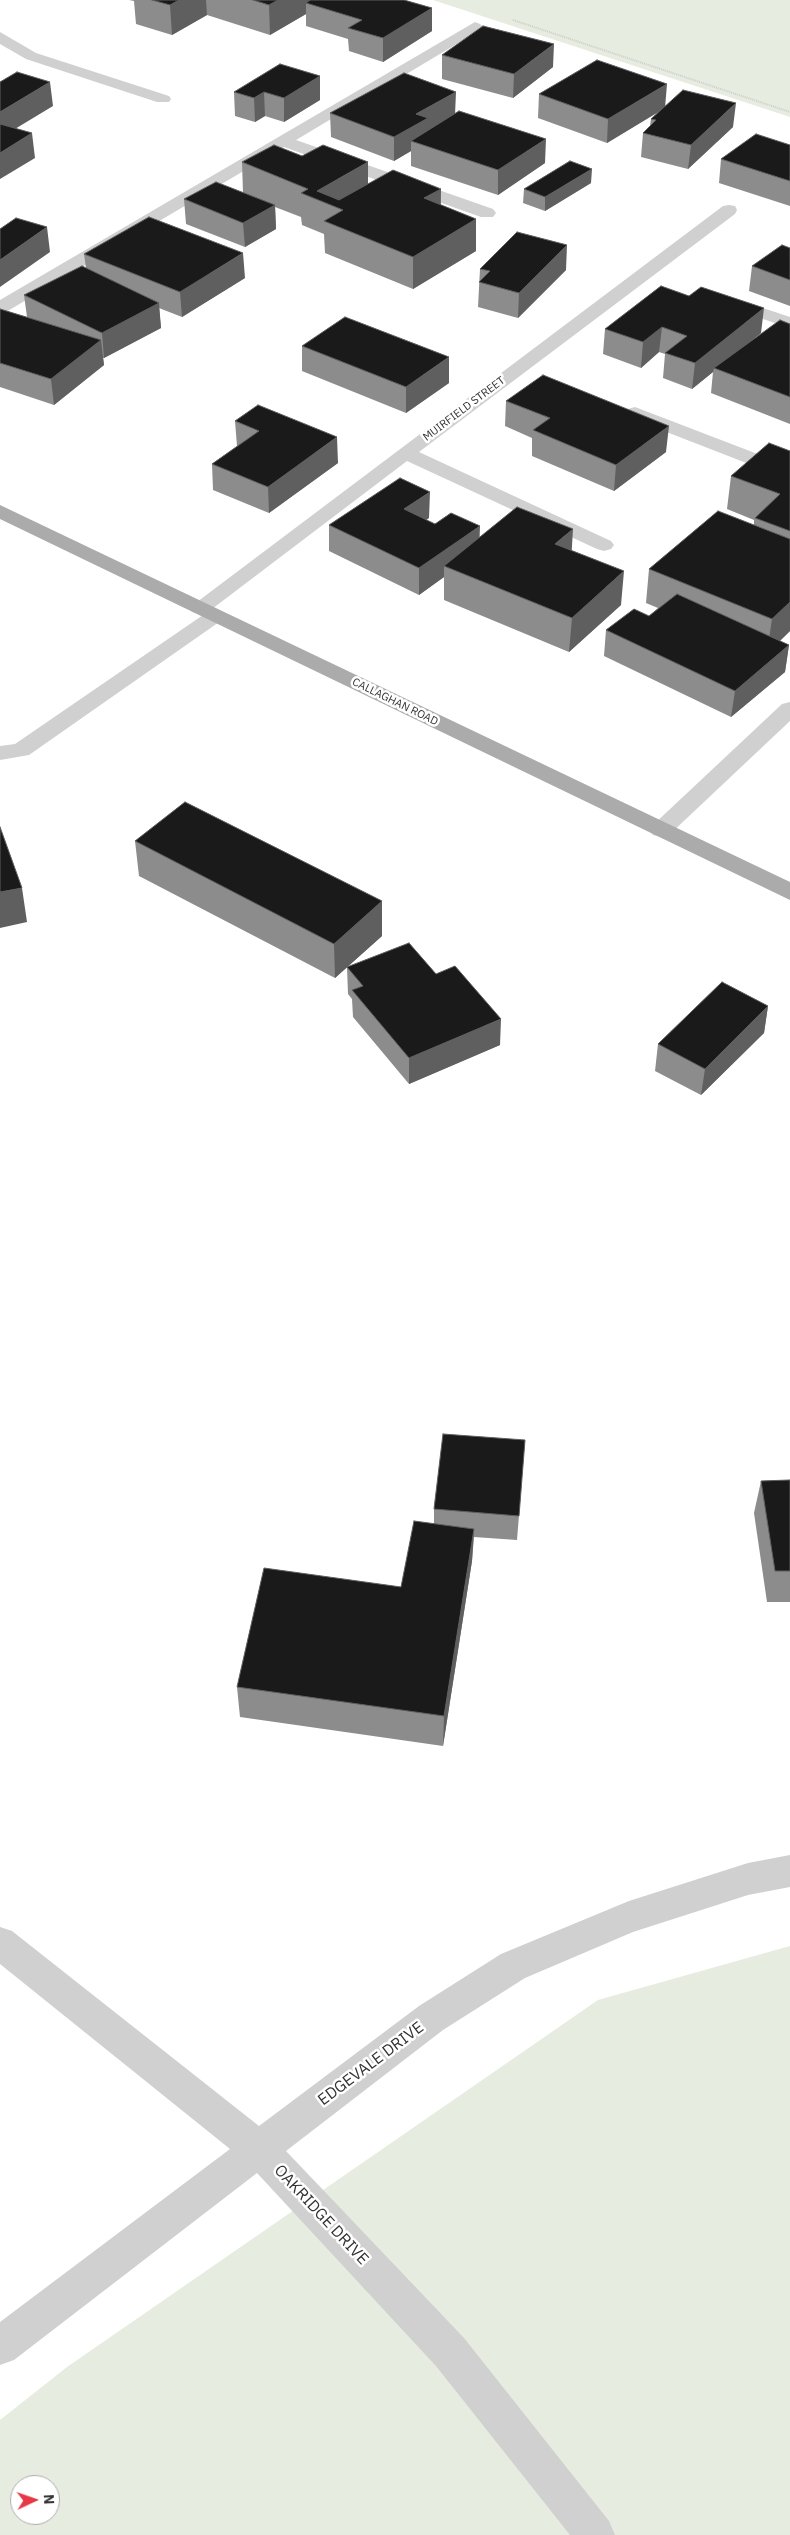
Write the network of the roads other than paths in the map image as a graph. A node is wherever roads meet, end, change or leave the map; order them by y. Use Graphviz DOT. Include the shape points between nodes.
graph roads {
  1 [pos="475,27"];
  2 [pos="0,38"];
  3 [pos="162,99"];
  4 [pos="284,141"];
  5 [pos="730,210"];
  6 [pos="487,213"];
  7 [pos="0,308"];
  8 [pos="760,312"];
  9 [pos="790,323"];
  10 [pos="520,368"];
  11 [pos="538,375"];
  12 [pos="622,408"];
  13 [pos="405,453"];
  14 [pos="761,462"];
  15 [pos="0,511"];
  16 [pos="604,545"];
  17 [pos="207,612"];
  18 [pos="790,709"];
  19 [pos="0,753"];
  20 [pos="661,830"];
  21 [pos="790,892"];
  22 [pos="790,1871"];
  23 [pos="0,1943"];
  24 [pos="259,2149"];
  25 [pos="0,2346"];
  26 [pos="595,2535"];
  1 -- 4 [label="street"];
  2 -- 3 [label="street" via="31,56"];
  4 -- 6 [label="street"];
  4 -- 7 [label="street"];
  5 -- 10 [label="street, MUIRFIELD STREET"];
  8 -- 9 [label="street"];
  10 -- 11 [label="street"];
  10 -- 13 [label="street, MUIRFIELD STREET"];
  12 -- 14 [label="street"];
  13 -- 16 [label="street"];
  13 -- 17 [label="street, MUIRFIELD STREET"];
  15 -- 17 [label="main road, CALLAGHAN ROAD"];
  17 -- 19 [label="street, MUIRFIELD STREET" via="21,750"];
  17 -- 20 [label="main road, CALLAGHAN ROAD"];
  18 -- 20 [label="street"];
  20 -- 21 [label="main road, CALLAGHAN ROAD"];
  22 -- 24 [label="street, EDGEVALE DRIVE" via="748,1879 630,1917 513,1966 431,2018"];
  23 -- 24 [label="street, OAKRIDGE DRIVE"];
  24 -- 25 [label="street, EDGEVALE DRIVE"];
  24 -- 26 [label="street, OAKRIDGE DRIVE" via="450,2352"];
}
